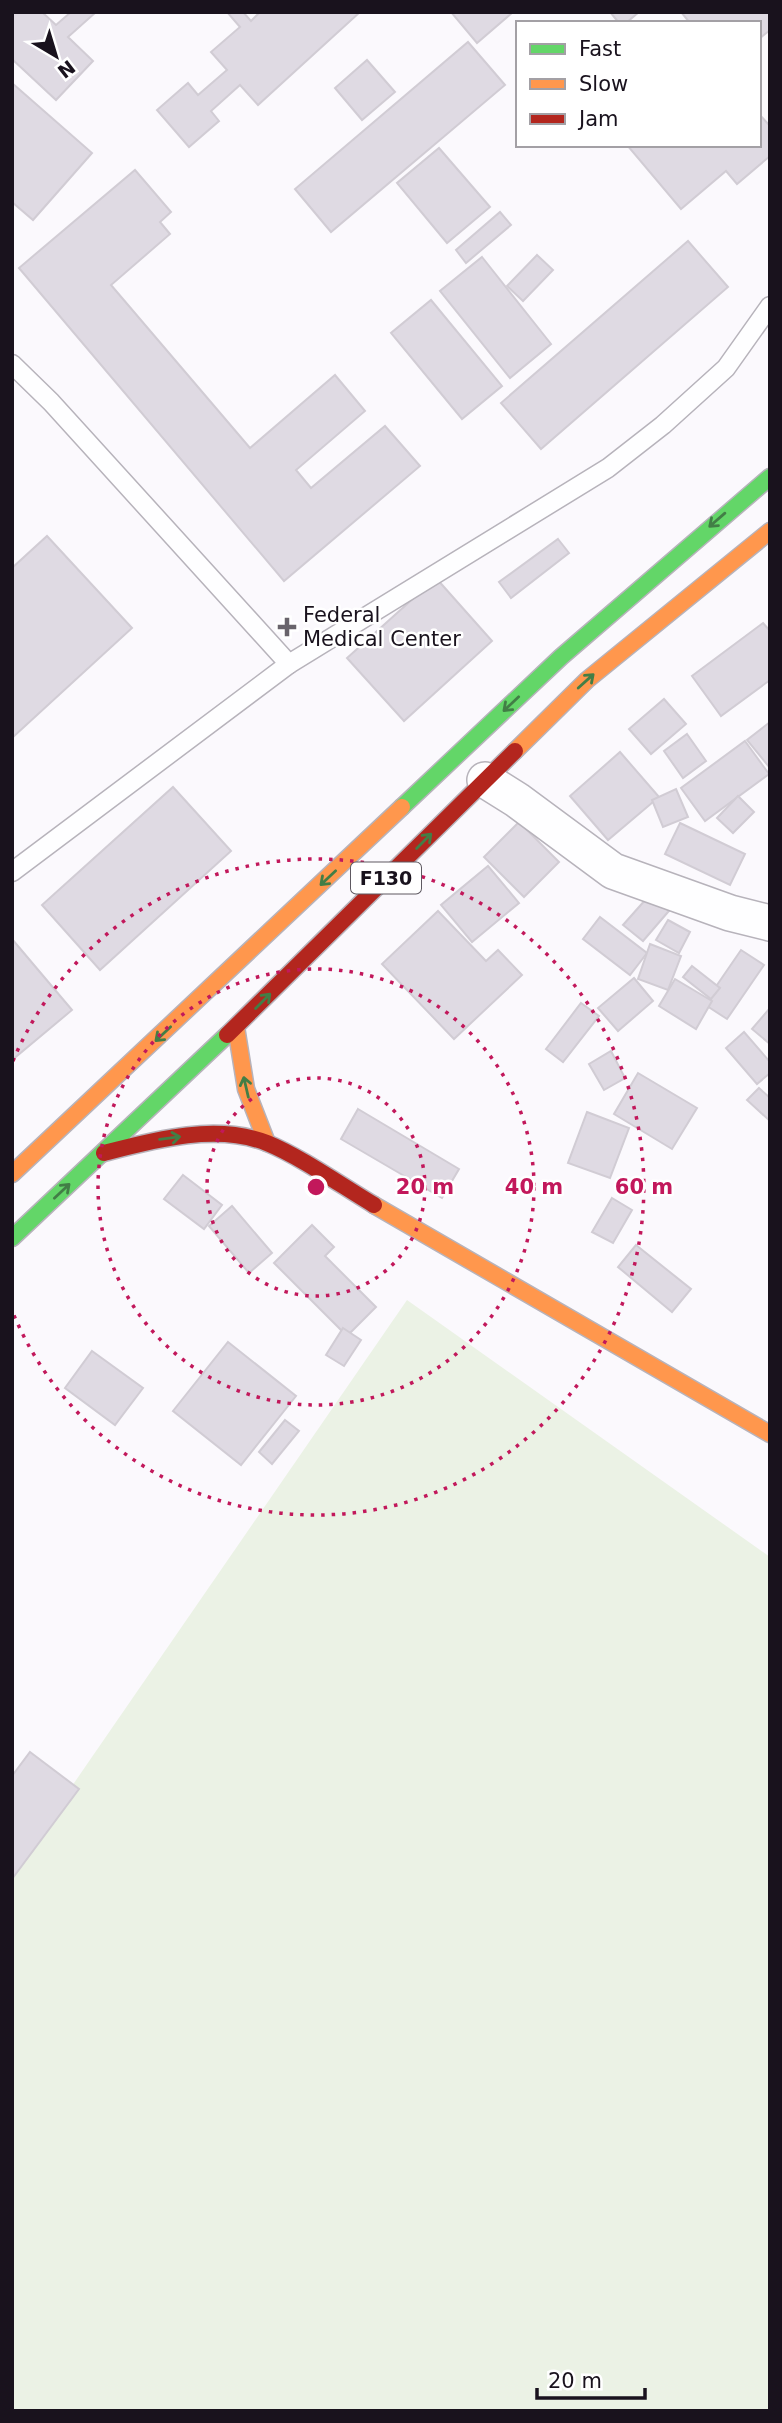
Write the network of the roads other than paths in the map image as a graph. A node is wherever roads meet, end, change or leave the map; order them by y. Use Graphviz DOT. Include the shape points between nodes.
graph roads {
  1 [pos="770,306"];
  2 [pos="12,364"];
  3 [pos="770,477"];
  4 [pos="765,544"];
  5 [pos="289,664"];
  6 [pos="485,780"];
  7 [pos="12,872"];
  8 [pos="770,923"];
  9 [pos="236,1027"];
  10 [pos="267,1143"];
  11 [pos="104,1153"];
  12 [pos="12,1174"];
  13 [pos="12,1238"];
  14 [pos="770,1434"];
  1 -- 5 [label="lane" via="726,368 608,468"];
  2 -- 5 [label="lane"];
  3 -- 12 [label="main road, F130, one-way" via="561,657"];
  6 -- 4 [label="main road, F130, one-way" via="587,680"];
  5 -- 7 [label="lane"];
  6 -- 8 [label="street" via="613,871"];
  9 -- 6 [label="main road, F130, one-way"];
  10 -- 9 [label="main road, one-way" via="246,1089"];
  9 -- 11 [label="main road, F130"];
  11 -- 10 [label="main road, one-way" via="203,1133"];
  10 -- 14 [label="main road"];
  13 -- 11 [label="main road, F130, one-way"];
}
